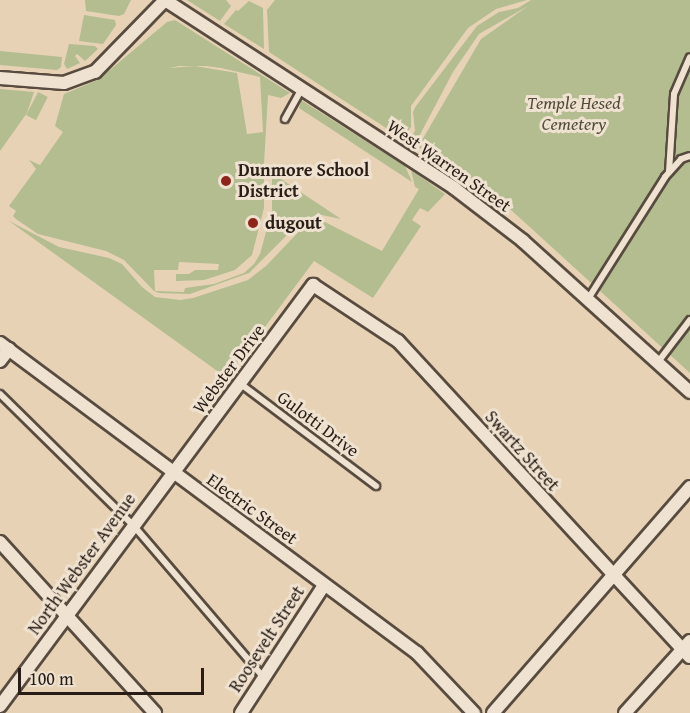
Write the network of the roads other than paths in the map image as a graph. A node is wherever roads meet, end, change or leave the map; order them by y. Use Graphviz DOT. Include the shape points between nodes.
graph roads {
  1 [pos="165,0"];
  2 [pos="690,57"];
  3 [pos="0,78"];
  4 [pos="302,88"];
  5 [pos="285,119"];
  6 [pos="690,156"];
  7 [pos="669,172"];
  8 [pos="313,285"];
  9 [pos="588,299"];
  10 [pos="690,320"];
  11 [pos="4,346"];
  12 [pos="0,361"];
  13 [pos="658,363"];
  14 [pos="242,385"];
  15 [pos="690,392"];
  16 [pos="0,394"];
  17 [pos="172,472"];
  18 [pos="376,486"];
  19 [pos="690,487"];
  20 [pos="133,525"];
  21 [pos="0,542"];
  22 [pos="613,575"];
  23 [pos="324,585"];
  24 [pos="68,614"];
  25 [pos="688,649"];
  26 [pos="264,678"];
  27 [pos="0,706"];
  28 [pos="155,713"];
  29 [pos="241,713"];
  30 [pos="474,713"];
  31 [pos="493,713"];
  32 [pos="625,713"];
  1 -- 3 [label="street" via="95,72 64,83"];
  1 -- 4 [label="street, West Warren Street"];
  2 -- 7 [label="lane" via="674,94"];
  4 -- 5 [label="lane"];
  4 -- 9 [label="street, West Warren Street" via="454,188 523,241"];
  6 -- 7 [label="lane" via="681,159"];
  7 -- 9 [label="lane"];
  8 -- 14 [label="street, Webster Drive"];
  8 -- 22 [label="street, Swartz Street" via="398,341"];
  9 -- 13 [label="street, West Warren Street"];
  10 -- 13 [label="lane"];
  11 -- 12 [label="street"];
  11 -- 17 [label="street, Electric Street"];
  13 -- 15 [label="street, West Warren Street"];
  14 -- 17 [label="street, Webster Drive"];
  14 -- 18 [label="lane, Gulotti Drive"];
  16 -- 20 [label="lane"];
  17 -- 20 [label="street, North Webster Avenue"];
  17 -- 23 [label="street, Electric Street"];
  19 -- 22 [label="street"];
  20 -- 24 [label="street, North Webster Avenue"];
  20 -- 26 [label="lane"];
  21 -- 24 [label="street"];
  22 -- 25 [label="street, Swartz Street"];
  22 -- 31 [label="street"];
  23 -- 26 [label="street, Roosevelt Street"];
  23 -- 30 [label="street, Electric Street" via="417,653"];
  24 -- 27 [label="street, North Webster Avenue"];
  24 -- 28 [label="street"];
  25 -- 32 [label="street"];
  26 -- 29 [label="street, Roosevelt Street"];
}
